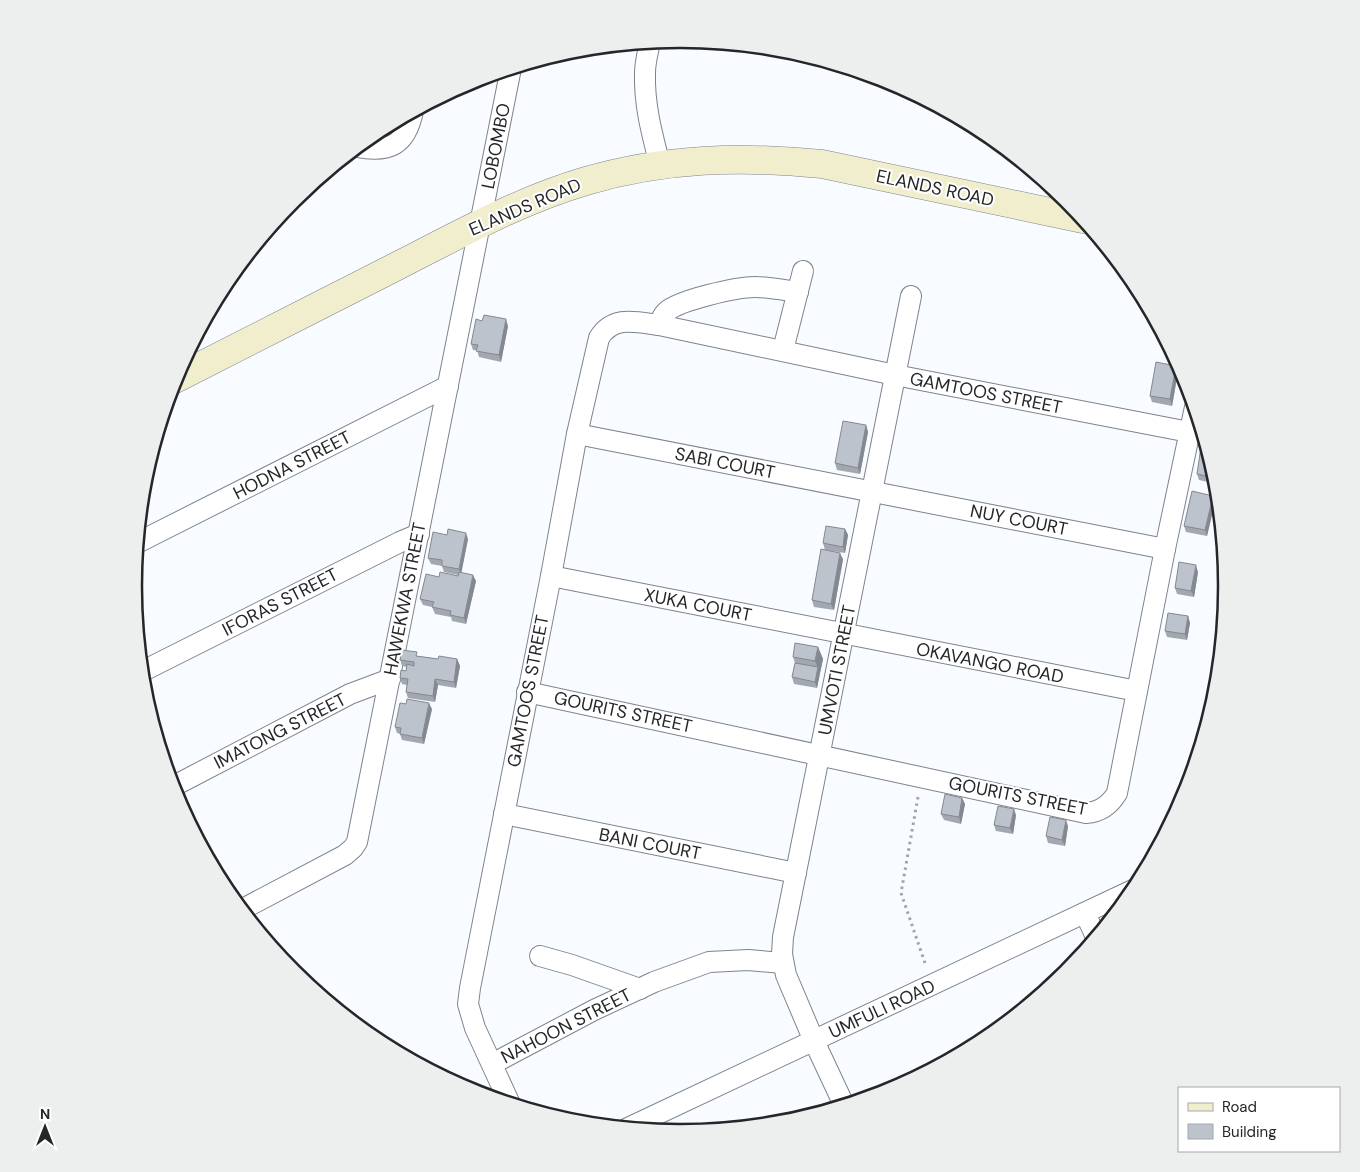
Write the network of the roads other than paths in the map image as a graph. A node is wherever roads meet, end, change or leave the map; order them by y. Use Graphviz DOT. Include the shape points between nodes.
graph roads {
  1 [pos="649,49"];
  2 [pos="510,75"];
  3 [pos="410,121"];
  4 [pos="368,148"];
  5 [pos="660,165"];
  6 [pos="1072,217"];
  7 [pos="480,224"];
  8 [pos="803,271"];
  9 [pos="798,292"];
  10 [pos="912,296"];
  11 [pos="659,325"];
  12 [pos="783,350"];
  13 [pos="185,374"];
  14 [pos="895,375"];
  15 [pos="448,386"];
  16 [pos="1192,420"];
  17 [pos="1189,432"];
  18 [pos="577,434"];
  19 [pos="873,492"];
  20 [pos="418,534"];
  21 [pos="144,539"];
  22 [pos="1165,549"];
  23 [pos="551,576"];
  24 [pos="844,634"];
  25 [pos="148,668"];
  26 [pos="390,678"];
  27 [pos="527,692"];
  28 [pos="1137,692"];
  29 [pos="820,754"];
  30 [pos="179,783"];
  31 [pos="504,814"];
  32 [pos="796,873"];
  33 [pos="1120,896"];
  34 [pos="248,907"];
  35 [pos="1084,913"];
  36 [pos="1093,931"];
  37 [pos="540,956"];
  38 [pos="783,963"];
  39 [pos="640,989"];
  40 [pos="814,1041"];
  41 [pos="492,1064"];
  42 [pos="506,1096"];
  43 [pos="841,1099"];
  44 [pos="640,1123"];
  1 -- 5 [label="street" via="645,95"];
  2 -- 7 [label="street, LOBOMBO"];
  3 -- 4 [label="street" via="407,131 397,143 381,150"];
  5 -- 6 [label="street, ELANDS ROAD" via="741,158 822,164"];
  5 -- 7 [label="street, ELANDS ROAD" via="559,190"];
  7 -- 13 [label="street, ELANDS ROAD"];
  7 -- 15 [label="street, HAWEKWA STREET"];
  8 -- 9 [label="street"];
  9 -- 11 [label="street" via="754,287 735,289 682,303 668,310"];
  9 -- 12 [label="street"];
  10 -- 14 [label="street, UMVOTI STREET"];
  11 -- 12 [label="street, GAMTOOS STREET"];
  11 -- 18 [label="street, GAMTOOS STREET" via="620,322 604,330 599,338"];
  12 -- 14 [label="street, GAMTOOS STREET"];
  14 -- 17 [label="street, GAMTOOS STREET"];
  14 -- 19 [label="street, UMVOTI STREET"];
  15 -- 20 [label="street, HAWEKWA STREET"];
  15 -- 21 [label="street, HODNA STREET"];
  16 -- 17 [label="street, GOURITS STREET"];
  17 -- 22 [label="street, GOURITS STREET"];
  18 -- 19 [label="street, SABI COURT"];
  18 -- 23 [label="street, GAMTOOS STREET"];
  19 -- 22 [label="street, NUY COURT"];
  19 -- 24 [label="street, UMVOTI STREET"];
  20 -- 25 [label="street, IFORAS STREET"];
  20 -- 26 [label="street, HAWEKWA STREET"];
  22 -- 28 [label="street, GOURITS STREET"];
  23 -- 24 [label="street, XUKA COURT"];
  23 -- 27 [label="street, GAMTOOS STREET"];
  24 -- 28 [label="street, OKAVANGO ROAD"];
  24 -- 29 [label="street, UMVOTI STREET"];
  26 -- 30 [label="street, IMATONG STREET" via="350,694"];
  26 -- 34 [label="street, HAWEKWA STREET" via="354,848 345,856"];
  27 -- 29 [label="street, GOURITS STREET"];
  27 -- 31 [label="street, GAMTOOS STREET"];
  28 -- 29 [label="street, GOURITS STREET" via="1117,793 1100,810 1086,813"];
  29 -- 32 [label="street, UMVOTI STREET"];
  31 -- 32 [label="street, BANI COURT"];
  31 -- 41 [label="street, GAMTOOS STREET" via="468,1004"];
  32 -- 38 [label="street, UMVOTI STREET" via="784,937"];
  33 -- 35 [label="street, UMFULI ROAD"];
  35 -- 36 [label="street"];
  35 -- 40 [label="street, UMFULI ROAD"];
  37 -- 39 [label="street, NAHOON STREET"];
  38 -- 39 [label="street, NAHOON STREET" via="709,962"];
  38 -- 40 [label="street, UMVOTI STREET"];
  39 -- 41 [label="street, NAHOON STREET"];
  40 -- 43 [label="street, UMVOTI STREET"];
  40 -- 44 [label="street, UMFULI ROAD"];
  41 -- 42 [label="street, GAMTOOS STREET"];
}
